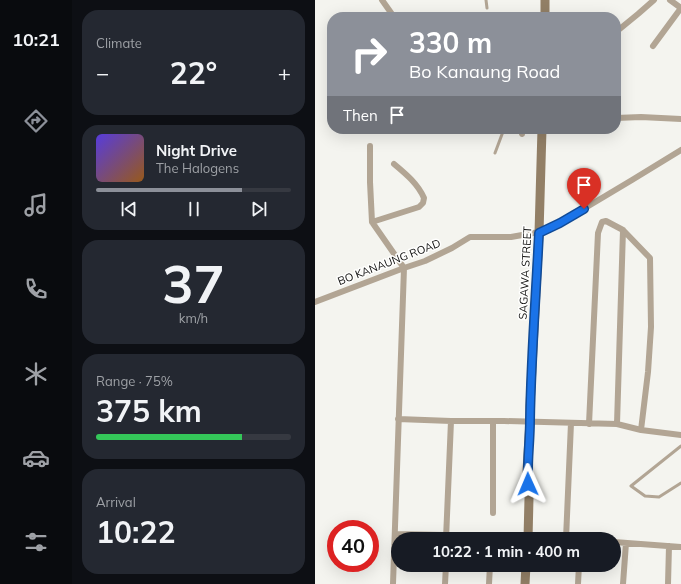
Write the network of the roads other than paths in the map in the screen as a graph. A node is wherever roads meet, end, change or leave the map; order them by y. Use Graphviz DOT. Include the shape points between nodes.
graph roads {
  1 [pos="382,0"];
  2 [pos="486,0"];
  3 [pos="545,0"];
  4 [pos="653,0"];
  5 [pos="670,0"];
  6 [pos="487,8"];
  7 [pos="681,8"];
  8 [pos="390,12"];
  9 [pos="545,12"];
  10 [pos="621,25"];
  11 [pos="653,46"];
  12 [pos="621,118"];
  13 [pos="681,119"];
  14 [pos="502,134"];
  15 [pos="542,134"];
  16 [pos="370,146"];
  17 [pos="681,150"];
  18 [pos="495,153"];
  19 [pos="394,164"];
  20 [pos="372,222"];
  21 [pos="623,230"];
  22 [pos="539,232"];
  23 [pos="404,268"];
  24 [pos="315,302"];
  25 [pos="398,419"];
  26 [pos="451,421"];
  27 [pos="493,421"];
  28 [pos="531,421"];
  29 [pos="571,422"];
  30 [pos="589,424"];
  31 [pos="617,424"];
  32 [pos="641,430"];
  33 [pos="681,435"];
  34 [pos="681,446"];
  35 [pos="681,483"];
  36 [pos="493,513"];
  37 [pos="395,532"];
  38 [pos="446,532"];
  39 [pos="528,532"];
  40 [pos="566,532"];
  41 [pos="621,542"];
  42 [pos="626,542"];
  43 [pos="669,546"];
  44 [pos="681,547"];
  45 [pos="393,572"];
  46 [pos="445,572"];
  47 [pos="490,572"];
  48 [pos="526,572"];
  49 [pos="579,572"];
  50 [pos="393,584"];
  51 [pos="445,584"];
  52 [pos="489,584"];
  53 [pos="525,584"];
  54 [pos="578,584"];
  55 [pos="623,584"];
  56 [pos="668,584"];
  1 -- 8 [label="street"];
  2 -- 6 [label="lane"];
  3 -- 9 [label="street"];
  4 -- 10 [label="street" via="639,14"];
  5 -- 7 [label="street"];
  7 -- 11 [label="street"];
  12 -- 13 [label="street"];
  14 -- 18 [label="lane"];
  15 -- 22 [label="street, SAGAWA STREET"];
  16 -- 20 [label="street"];
  17 -- 22 [label="street, BO KANAUNG ROAD" via="560,223"];
  19 -- 20 [label="street" via="408,175 425,198 419,207"];
  20 -- 23 [label="street"];
  21 -- 30 [label="street" via="606,220 602,222 598,233"];
  21 -- 31 [label="street"];
  21 -- 32 [label="street" via="650,258 651,327"];
  22 -- 23 [label="street, BO KANAUNG ROAD" via="511,237 470,237 425,261"];
  22 -- 28 [label="street, SAGAWA STREET"];
  23 -- 24 [label="street, BO KANAUNG ROAD"];
  23 -- 25 [label="street"];
  25 -- 26 [label="street"];
  25 -- 37 [label="street"];
  26 -- 27 [label="street"];
  26 -- 38 [label="street"];
  27 -- 28 [label="street"];
  27 -- 36 [label="street"];
  28 -- 29 [label="street"];
  28 -- 39 [label="street, SAGAWA STREET" via="527,471"];
  29 -- 30 [label="street"];
  29 -- 40 [label="street"];
  30 -- 31 [label="street"];
  31 -- 32 [label="street"];
  32 -- 33 [label="street"];
  34 -- 35 [label="lane" via="631,486 645,496 659,497"];
  41 -- 42 [label="street"];
  42 -- 43 [label="street"];
  42 -- 55 [label="street"];
  43 -- 44 [label="street"];
  43 -- 56 [label="street"];
  45 -- 50 [label="street"];
  46 -- 51 [label="street"];
  47 -- 52 [label="street"];
  48 -- 53 [label="street"];
  49 -- 54 [label="street"];
}
